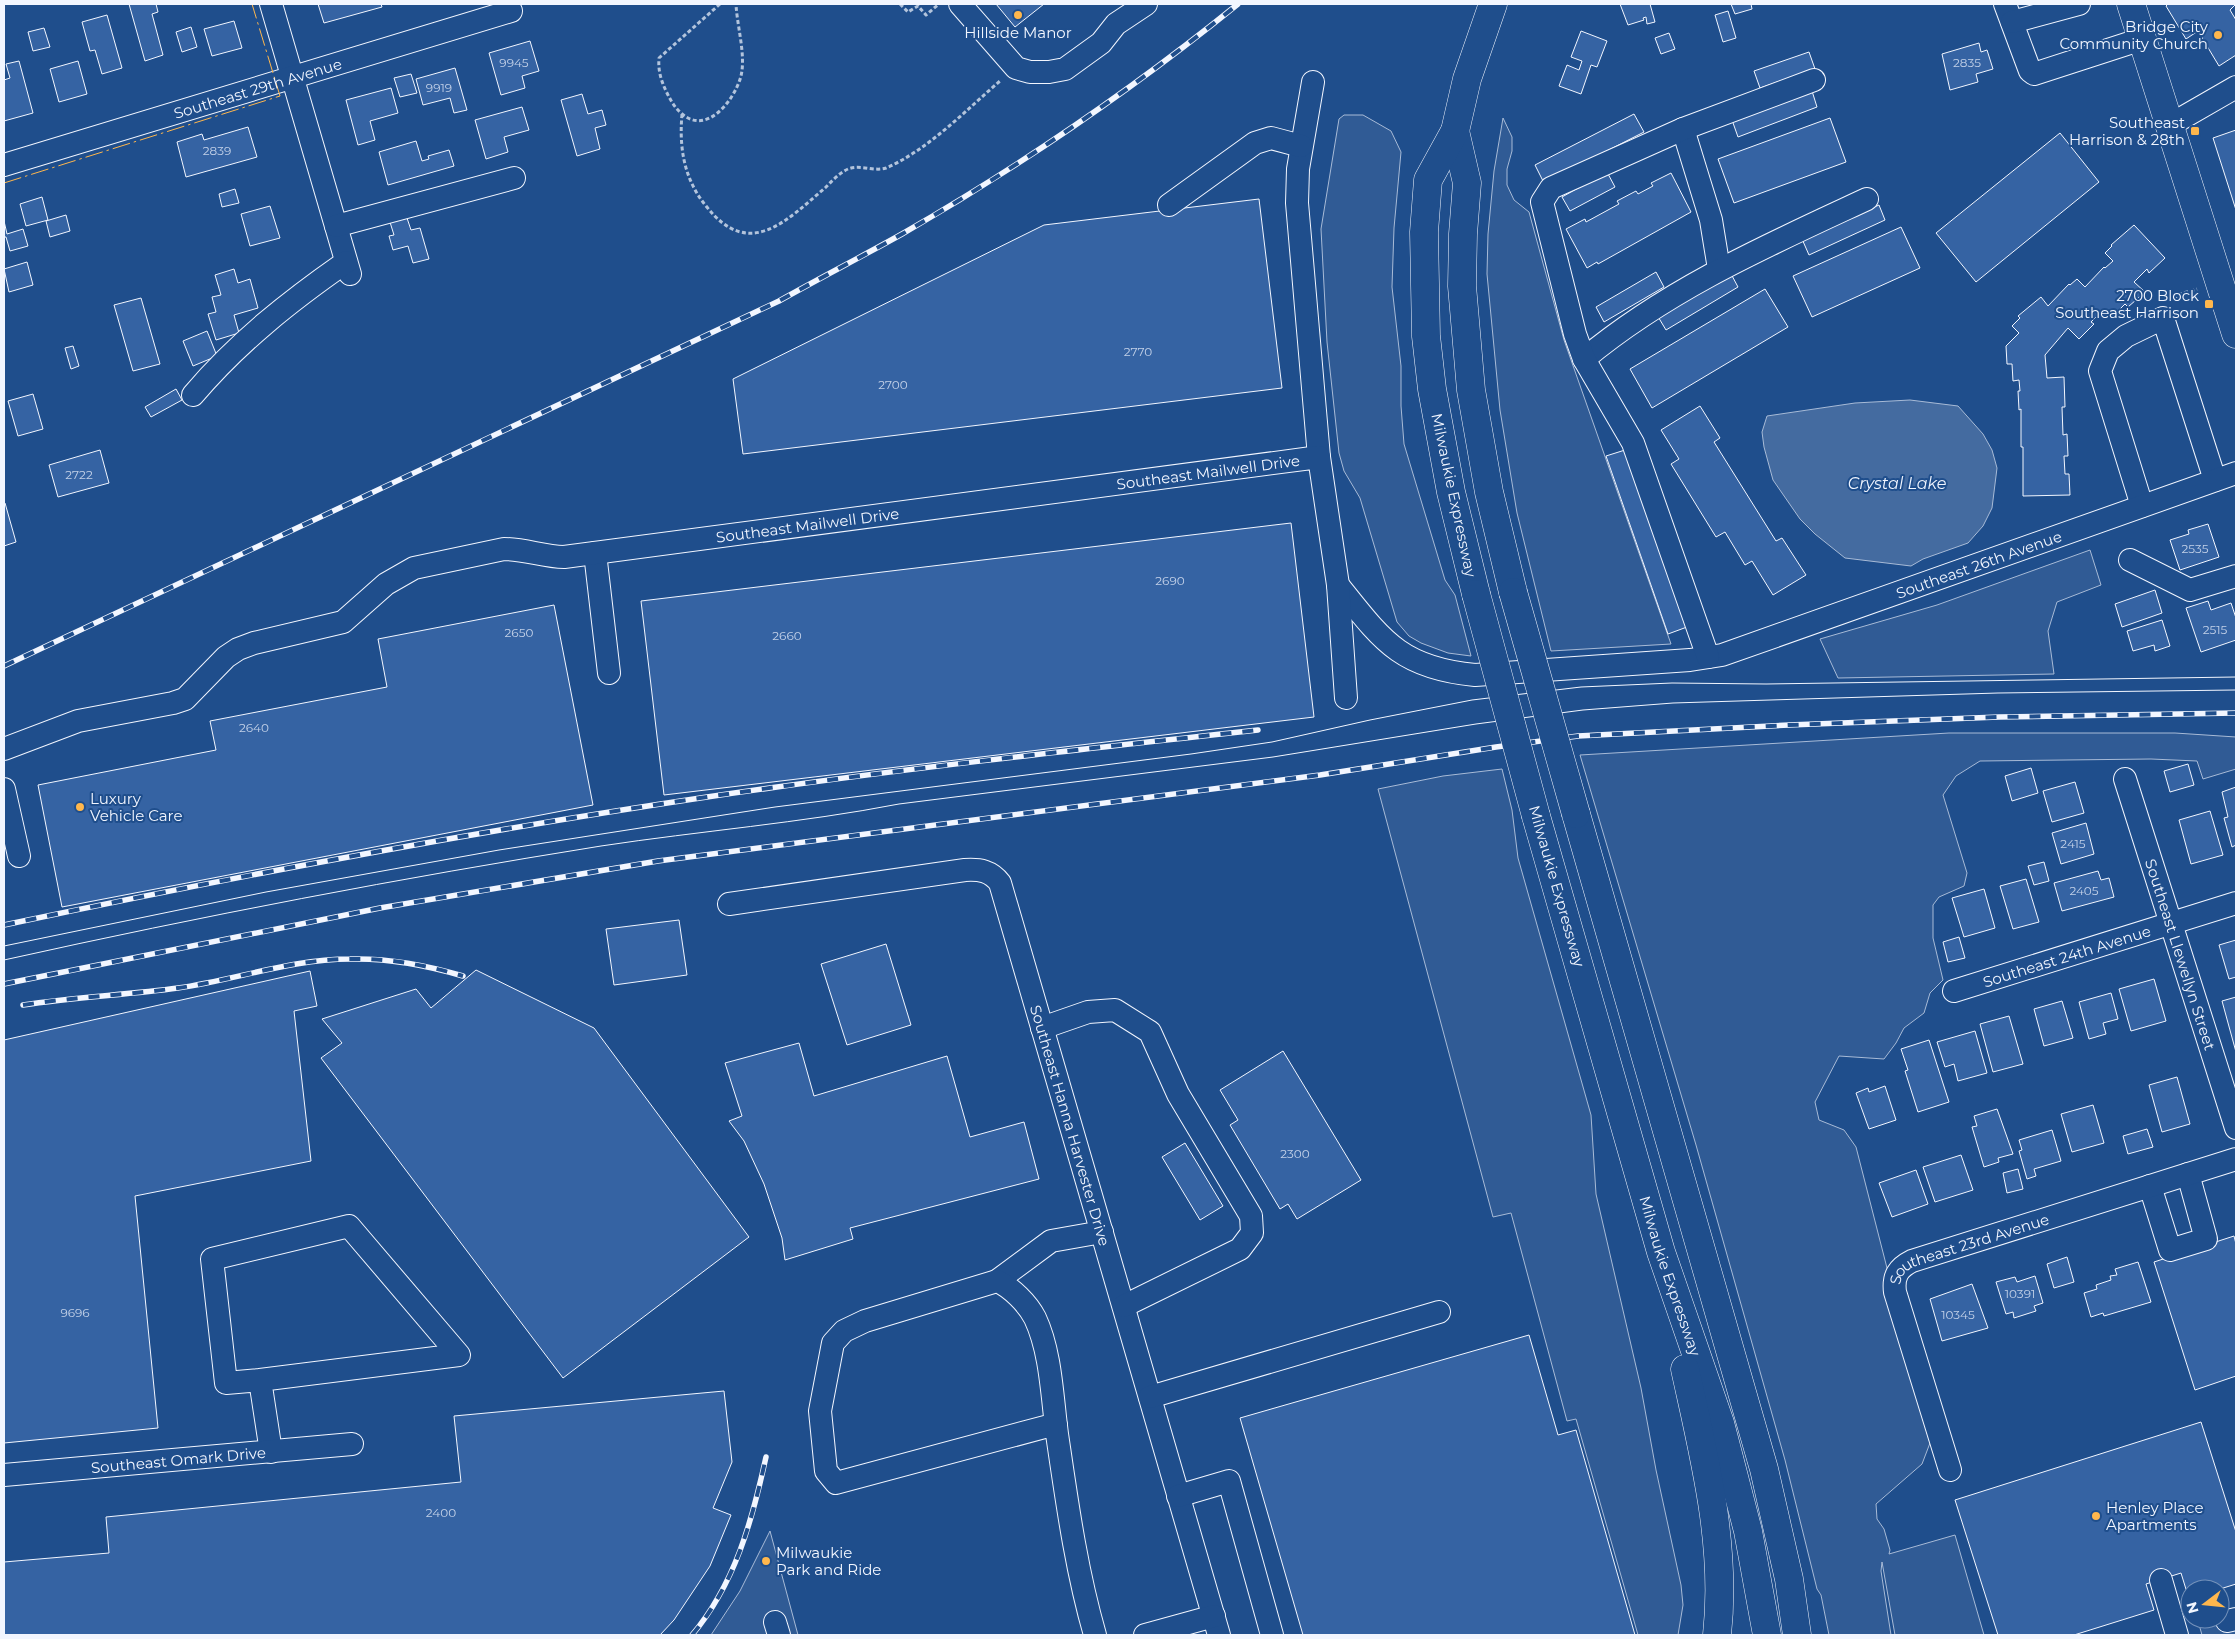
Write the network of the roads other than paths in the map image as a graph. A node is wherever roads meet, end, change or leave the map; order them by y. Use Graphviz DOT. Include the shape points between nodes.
graph roads {
  1 [pos="272,4"];
  2 [pos="960,4"];
  3 [pos="1493,4"];
  4 [pos="2079,4"];
  5 [pos="2131,4"];
  6 [pos="1135,7"];
  7 [pos="511,11"];
  8 [pos="2008,13"];
  9 [pos="2142,39"];
  10 [pos="293,76"];
  11 [pos="1814,80"];
  12 [pos="1313,82"];
  13 [pos="2236,87"];
  14 [pos="2170,125"];
  15 [pos="1683,129"];
  16 [pos="1455,131"];
  17 [pos="1301,146"];
  18 [pos="4,165"];
  19 [pos="514,178"];
  20 [pos="1867,199"];
  21 [pos="1169,205"];
  22 [pos="336,226"];
  23 [pos="1719,269"];
  24 [pos="2236,334"];
  25 [pos="1584,359"];
  26 [pos="193,395"];
  27 [pos="1319,457"];
  28 [pos="2236,473"];
  29 [pos="2215,480"];
  30 [pos="2142,506"];
  31 [pos="595,553"];
  32 [pos="2130,560"];
  33 [pos="2236,576"];
  34 [pos="1338,585"];
  35 [pos="1715,656"];
  36 [pos="608,673"];
  37 [pos="1346,698"];
  38 [pos="4,749"];
  39 [pos="2125,779"];
  40 [pos="4,789"];
  41 [pos="18,856"];
  42 [pos="2236,903"];
  43 [pos="729,904"];
  44 [pos="2171,924"];
  45 [pos="1954,991"];
  46 [pos="1042,1028"];
  47 [pos="2236,1128"];
  48 [pos="2236,1159"];
  49 [pos="2188,1174"];
  50 [pos="2150,1186"];
  51 [pos="1102,1232"];
  52 [pos="1661,1252"];
  53 [pos="997,1281"];
  54 [pos="1124,1306"];
  55 [pos="1439,1312"];
  56 [pos="260,1380"];
  57 [pos="1150,1397"];
  58 [pos="1056,1424"];
  59 [pos="352,1444"];
  60 [pos="271,1452"];
  61 [pos="1950,1470"];
  62 [pos="4,1475"];
  63 [pos="1178,1496"];
  64 [pos="2161,1580"];
  65 [pos="1217,1626"];
  66 [pos="1718,1629"];
  67 [pos="1095,1635"];
  68 [pos="1144,1635"];
  69 [pos="1272,1635"];
  70 [pos="1768,1635"];
  71 [pos="1797,1635"];
  72 [pos="2177,1635"];
  1 -- 10 [label="street"];
  2 -- 6 [label="street" via="1016,68 1030,72 1064,69 1101,43"];
  3 -- 16 [label="main road, Milwaukie Expressway" via="1467,78"];
  4 -- 8 [label="street"];
  5 -- 9 [label="main road"];
  7 -- 10 [label="street, Southeast 29th Avenue"];
  8 -- 9 [label="street" via="2030,71 2034,74"];
  9 -- 14 [label="main road"];
  10 -- 18 [label="street, Southeast 29th Avenue"];
  10 -- 22 [label="street"];
  11 -- 15 [label="street"];
  12 -- 17 [label="street"];
  13 -- 14 [label="street"];
  14 -- 24 [label="main road"];
  15 -- 23 [label="street" via="1711,220"];
  15 -- 25 [label="street" via="1552,188 1542,202"];
  16 -- 52 [label="main road, Milwaukie Expressway, bridge" via="1428,180 1424,232 1426,336 1441,441 1462,544"];
  16 -- 71 [label="main road, Milwaukie Expressway, bridge" via="1467,183 1462,286 1471,390 1489,492 1513,592 1764,1468 1789,1579"];
  17 -- 21 [label="street" via="1272,138 1255,143"];
  17 -- 27 [label="street" via="1297,203"];
  19 -- 22 [label="street"];
  20 -- 23 [label="street"];
  22 -- 26 [label="street" via="348,268 273,316 214,370"];
  23 -- 25 [label="street" via="1616,332"];
  25 -- 35 [label="street" via="1633,443"];
  27 -- 31 [label="street, Southeast Mailwell Drive"];
  27 -- 34 [label="street, Southeast Mailwell Drive"];
  28 -- 29 [label="street, Southeast 26th Avenue"];
  29 -- 30 [label="street, Southeast 26th Avenue"];
  29 -- 30 [label="street" via="2163,318 2126,336 2108,350 2100,371"];
  30 -- 35 [label="street, Southeast 26th Avenue"];
  31 -- 36 [label="street"];
  31 -- 38 [label="street, Southeast Mailwell Drive" via="552,557 504,549 414,568 386,584 343,622 238,649 185,699 78,720"];
  32 -- 33 [label="street" via="2190,590"];
  34 -- 35 [label="street, Southeast 26th Avenue" via="1378,634 1405,657 1456,673 1475,675"];
  34 -- 37 [label="street, Southeast Mailwell Drive"];
  39 -- 44 [label="street, Southeast Llewellyn Street"];
  40 -- 41 [label="street"];
  42 -- 44 [label="street, Southeast 24th Avenue"];
  43 -- 46 [label="street, Southeast Hanna Harvester Drive" via="965,870 987,872 1000,883"];
  44 -- 45 [label="street, Southeast 24th Avenue"];
  44 -- 47 [label="street, Southeast Llewellyn Street"];
  46 -- 51 [label="street, Southeast Hanna Harvester Drive"];
  46 -- 54 [label="street" via="1088,1012 1115,1010 1150,1032 1178,1094 1251,1216 1252,1232 1240,1249"];
  48 -- 49 [label="street, Southeast 23rd Avenue"];
  49 -- 50 [label="street, Southeast 23rd Avenue"];
  49 -- 50 [label="street" via="2206,1240 2170,1250"];
  50 -- 61 [label="street, Southeast 23rd Avenue" via="1912,1261 1898,1270 1895,1292"];
  51 -- 53 [label="street" via="1051,1241"];
  51 -- 54 [label="street, Southeast Hanna Harvester Drive"];
  52 -- 66 [label="main road" via="1712,1496 1718,1548"];
  52 -- 70 [label="main road, Milwaukie Expressway" via="1720,1423 1748,1531"];
  53 -- 58 [label="street" via="1006,1285 1034,1317 1046,1353"];
  53 -- 58 [label="street" via="865,1321 844,1332 833,1343 820,1411 826,1471 836,1483"];
  54 -- 57 [label="street, Southeast Hanna Harvester Drive"];
  55 -- 57 [label="street"];
  56 -- 56 [label="street" via="226,1383 212,1259 350,1226 459,1355"];
  56 -- 60 [label="street"];
  57 -- 63 [label="street, Southeast Hanna Harvester Drive"];
  58 -- 67 [label="street" via="1070,1528"];
  59 -- 60 [label="street, Southeast Omark Drive"];
  60 -- 62 [label="street, Southeast Omark Drive"];
  63 -- 65 [label="street, Southeast Hanna Harvester Drive"];
  63 -- 69 [label="street" via="1229,1482"];
  64 -- 72 [label="street"];
  65 -- 68 [label="street"];
}
